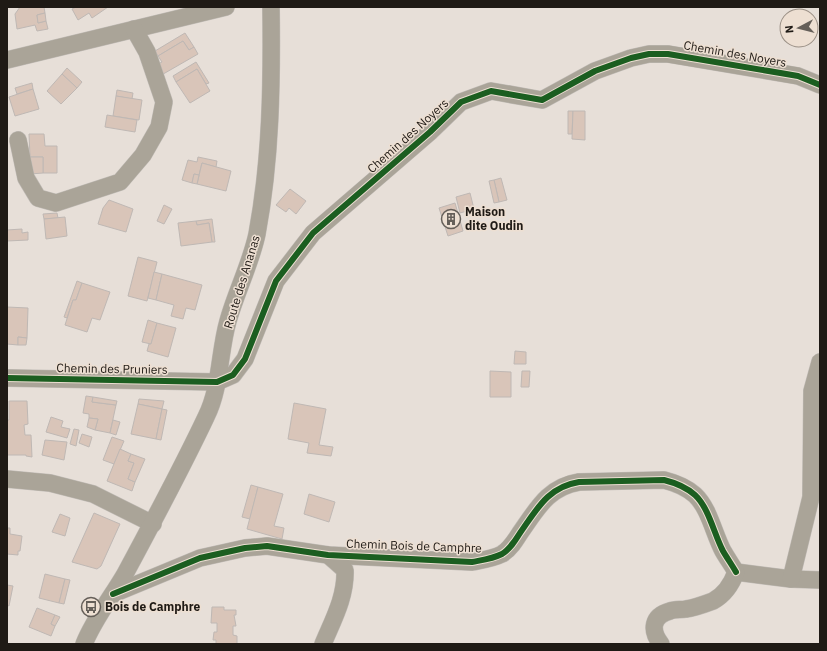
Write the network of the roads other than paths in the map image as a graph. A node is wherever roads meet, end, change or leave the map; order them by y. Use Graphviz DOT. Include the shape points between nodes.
graph roads {
  1 [pos="226,7"];
  2 [pos="271,7"];
  3 [pos="134,29"];
  4 [pos="7,60"];
  5 [pos="820,85"];
  6 [pos="18,140"];
  7 [pos="820,362"];
  8 [pos="7,378"];
  9 [pos="217,382"];
  10 [pos="7,478"];
  11 [pos="153,524"];
  12 [pos="328,555"];
  13 [pos="736,572"];
  14 [pos="791,579"];
  15 [pos="820,580"];
  16 [pos="113,594"];
  17 [pos="84,644"];
  18 [pos="323,644"];
  19 [pos="661,644"];
  1 -- 3 [label="street"];
  2 -- 9 [label="street, Route des Ananas" via="272,88 268,160 257,236 227,322"];
  3 -- 4 [label="street"];
  3 -- 6 [label="street" via="147,52 164,102 159,127 142,155 120,182 56,203 38,198 26,178"];
  5 -- 9 [label="street, Chemin des Noyers" via="798,76 668,54 649,54 596,71 542,100 491,91 462,102 313,233 276,281 245,360 233,375"];
  7 -- 14 [label="street" via="812,391 811,497"];
  8 -- 9 [label="street, Chemin des Pruniers"];
  9 -- 11 [label="street, Route des Ananas" via="208,415"];
  10 -- 11 [label="street" via="50,483 93,494"];
  11 -- 16 [label="street, Route des Ananas"];
  12 -- 13 [label="street, Chemin Bois de Camphre" via="472,562 488,559 502,553 513,544 546,499 566,484 664,480 677,483 696,496"];
  12 -- 16 [label="street, Chemin Bois de Camphre" via="267,546 245,548 200,558"];
  12 -- 18 [label="street" via="345,570 345,583 344,595"];
  13 -- 14 [label="street"];
  13 -- 19 [label="street" via="729,585 713,600 660,615 654,623 653,630"];
  14 -- 15 [label="street"];
  16 -- 17 [label="street, Route des Ananas" via="91,626"];
}
